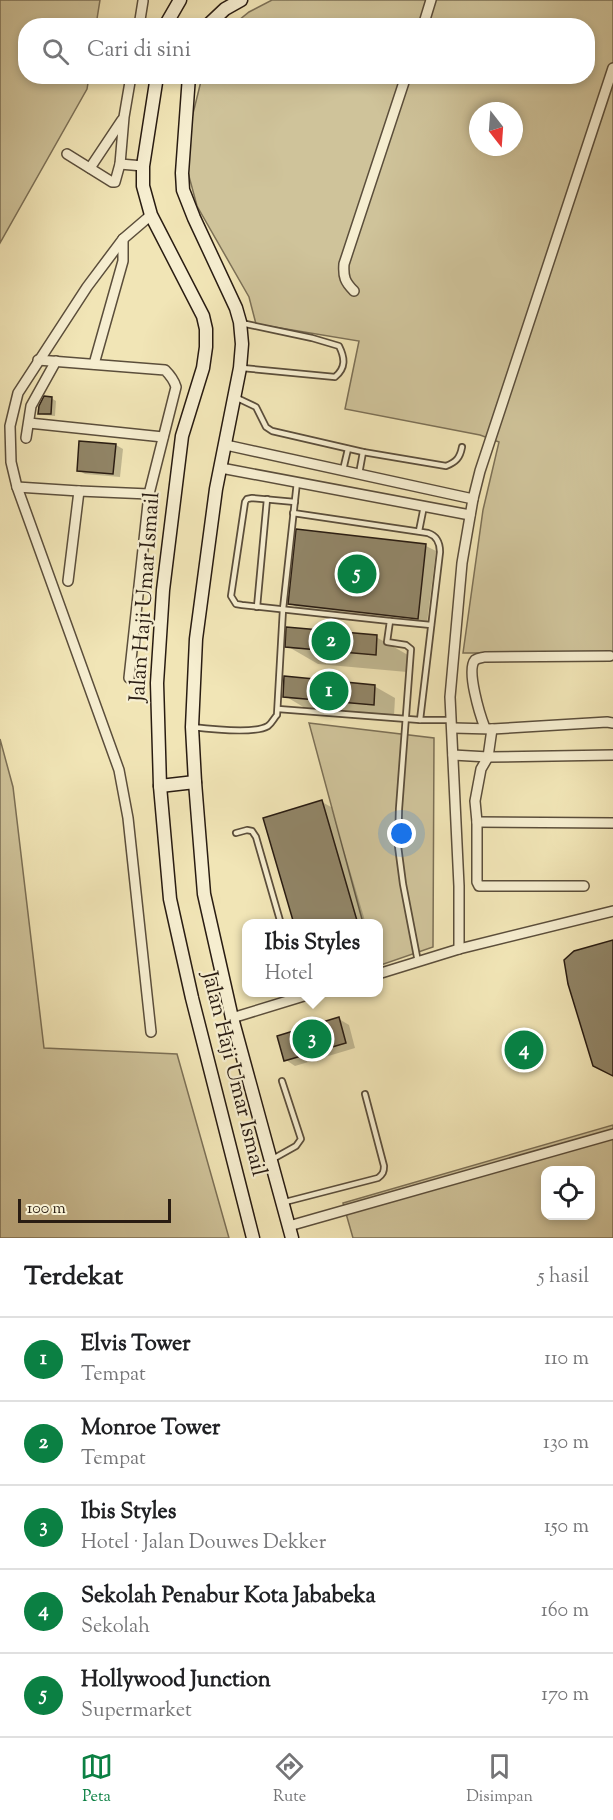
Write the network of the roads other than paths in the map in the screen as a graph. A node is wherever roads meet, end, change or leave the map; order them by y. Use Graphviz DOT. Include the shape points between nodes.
graph roads {
  1 [pos="180,0"];
  2 [pos="241,0"];
  3 [pos="431,0"];
  4 [pos="143,1"];
  5 [pos="140,18"];
  6 [pos="170,18"];
  7 [pos="215,18"];
  8 [pos="425,18"];
  9 [pos="613,68"];
  10 [pos="129,84"];
  11 [pos="156,84"];
  12 [pos="188,84"];
  13 [pos="403,84"];
  14 [pos="124,117"];
  15 [pos="67,154"];
  16 [pos="120,164"];
  17 [pos="143,166"];
  18 [pos="90,168"];
  19 [pos="151,215"];
  20 [pos="123,239"];
  21 [pos="354,291"];
  22 [pos="240,322"];
  23 [pos="39,360"];
  24 [pos="56,361"];
  25 [pos="94,364"];
  26 [pos="240,368"];
  27 [pos="235,397"];
  28 [pos="29,423"];
  29 [pos="163,437"];
  30 [pos="26,438"];
  31 [pos="226,445"];
  32 [pos="462,447"];
  33 [pos="348,449"];
  34 [pos="363,452"];
  35 [pos="300,462"];
  36 [pos="221,468"];
  37 [pos="342,471"];
  38 [pos="359,474"];
  39 [pos="297,482"];
  40 [pos="17,487"];
  41 [pos="79,491"];
  42 [pos="149,494"];
  43 [pos="473,498"];
  44 [pos="267,499"];
  45 [pos="295,502"];
  46 [pos="424,506"];
  47 [pos="293,513"];
  48 [pos="470,515"];
  49 [pos="418,531"];
  50 [pos="68,580"];
  51 [pos="257,607"];
  52 [pos="283,609"];
  53 [pos="390,621"];
  54 [pos="431,625"];
  55 [pos="610,656"];
  56 [pos="129,678"];
  57 [pos="278,709"];
  58 [pos="405,719"];
  59 [pos="420,720"];
  60 [pos="613,723"];
  61 [pos="452,724"];
  62 [pos="192,727"];
  63 [pos="489,728"];
  64 [pos="453,755"];
  65 [pos="613,756"];
  66 [pos="488,757"];
  67 [pos="195,782"];
  68 [pos="159,786"];
  69 [pos="477,822"];
  70 [pos="613,824"];
  71 [pos="236,833"];
  72 [pos="584,886"];
  73 [pos="613,911"];
  74 [pos="280,919"];
  75 [pos="459,949"];
  76 [pos="418,962"];
  77 [pos="383,972"];
  78 [pos="296,997"];
  79 [pos="232,1018"];
  80 [pos="151,1032"];
  81 [pos="282,1081"];
  82 [pos="364,1094"];
  83 [pos="613,1134"];
  84 [pos="271,1160"];
  85 [pos="282,1203"];
  86 [pos="290,1232"];
  87 [pos="253,1238"];
  1 -- 6 [label="main road"];
  2 -- 7 [label="main road"];
  3 -- 8 [label="street"];
  4 -- 5 [label="street"];
  9 -- 43 [label="street"];
  10 -- 14 [label="street"];
  11 -- 17 [label="main road, Jalan Haji Umar Ismail"];
  12 -- 22 [label="main road, Jalan Haji Umar Ismail" via="183,190"];
  13 -- 21 [label="street" via="344,264 344,281"];
  14 -- 16 [label="street"];
  14 -- 18 [label="street"];
  15 -- 18 [label="street"];
  16 -- 17 [label="street"];
  16 -- 18 [label="street" via="112,182"];
  17 -- 19 [label="main road, Jalan Haji Umar Ismail" via="143,186"];
  19 -- 20 [label="street"];
  19 -- 68 [label="main road, Jalan Haji Umar Ismail" via="206,329 202,368 182,436 163,590 157,683"];
  20 -- 23 [label="street"];
  20 -- 25 [label="street" via="123,261"];
  22 -- 26 [label="main road, Jalan Haji Umar Ismail"];
  22 -- 26 [label="lane" via="339,346 343,365 335,377"];
  23 -- 24 [label="street"];
  23 -- 40 [label="street" via="18,393 10,426 11,462"];
  24 -- 25 [label="street"];
  24 -- 28 [label="street" via="32,406"];
  25 -- 29 [label="street" via="165,370 169,374 176,387"];
  26 -- 27 [label="main road, Jalan Haji Umar Ismail"];
  27 -- 31 [label="main road, Jalan Haji Umar Ismail"];
  27 -- 33 [label="lane" via="256,407 272,431"];
  28 -- 29 [label="street"];
  28 -- 30 [label="street"];
  29 -- 42 [label="street"];
  31 -- 35 [label="street"];
  31 -- 36 [label="main road, Jalan Haji Umar Ismail"];
  32 -- 34 [label="lane" via="456,462 446,466"];
  33 -- 34 [label="lane"];
  33 -- 37 [label="lane"];
  34 -- 38 [label="lane"];
  35 -- 37 [label="street"];
  35 -- 39 [label="street"];
  36 -- 39 [label="street"];
  36 -- 62 [label="main road, Jalan Haji Umar Ismail" via="196,639"];
  37 -- 38 [label="street"];
  38 -- 43 [label="street"];
  39 -- 45 [label="lane"];
  39 -- 46 [label="street"];
  40 -- 41 [label="street"];
  40 -- 80 [label="street" via="119,770 128,818"];
  41 -- 42 [label="street"];
  41 -- 50 [label="street"];
  42 -- 56 [label="street"];
  43 -- 48 [label="street"];
  44 -- 45 [label="lane"];
  44 -- 51 [label="lane"];
  44 -- 51 [label="lane" via="252,498 245,502 231,596 236,604"];
  45 -- 47 [label="lane"];
  46 -- 48 [label="street"];
  46 -- 49 [label="lane"];
  47 -- 49 [label="lane"];
  47 -- 52 [label="lane"];
  48 -- 61 [label="street" via="450,697"];
  49 -- 54 [label="lane" via="434,535 440,546"];
  51 -- 52 [label="lane"];
  52 -- 53 [label="lane"];
  52 -- 57 [label="lane"];
  53 -- 54 [label="lane"];
  53 -- 58 [label="lane" via="387,642 411,649"];
  54 -- 59 [label="lane"];
  55 -- 63 [label="street" via="478,658 472,668 475,693"];
  57 -- 58 [label="lane"];
  57 -- 62 [label="lane" via="272,722 260,729"];
  58 -- 59 [label="lane"];
  58 -- 76 [label="lane" via="398,846"];
  59 -- 61 [label="lane"];
  60 -- 63 [label="street"];
  61 -- 63 [label="street"];
  61 -- 64 [label="street"];
  62 -- 67 [label="main road, Jalan Haji Umar Ismail"];
  63 -- 66 [label="street"];
  64 -- 66 [label="street"];
  64 -- 75 [label="street"];
  65 -- 66 [label="street"];
  66 -- 69 [label="street" via="478,783"];
  67 -- 68 [label="main road"];
  67 -- 79 [label="main road, Jalan Haji Umar Ismail" via="204,894"];
  68 -- 87 [label="main road, Jalan Haji Umar Ismail" via="170,899"];
  69 -- 70 [label="street"];
  69 -- 72 [label="street" via="479,885"];
  71 -- 74 [label="lane" via="247,830 256,837"];
  73 -- 75 [label="street"];
  75 -- 76 [label="street"];
  76 -- 77 [label="street"];
  78 -- 79 [label="street"];
  79 -- 84 [label="main road, Jalan Haji Umar Ismail"];
  81 -- 84 [label="lane" via="301,1139"];
  82 -- 85 [label="lane" via="384,1166 382,1175"];
  83 -- 86 [label="street"];
  84 -- 85 [label="main road, Jalan Haji Umar Ismail"];
  85 -- 86 [label="main road, Jalan Haji Umar Ismail"];
}
